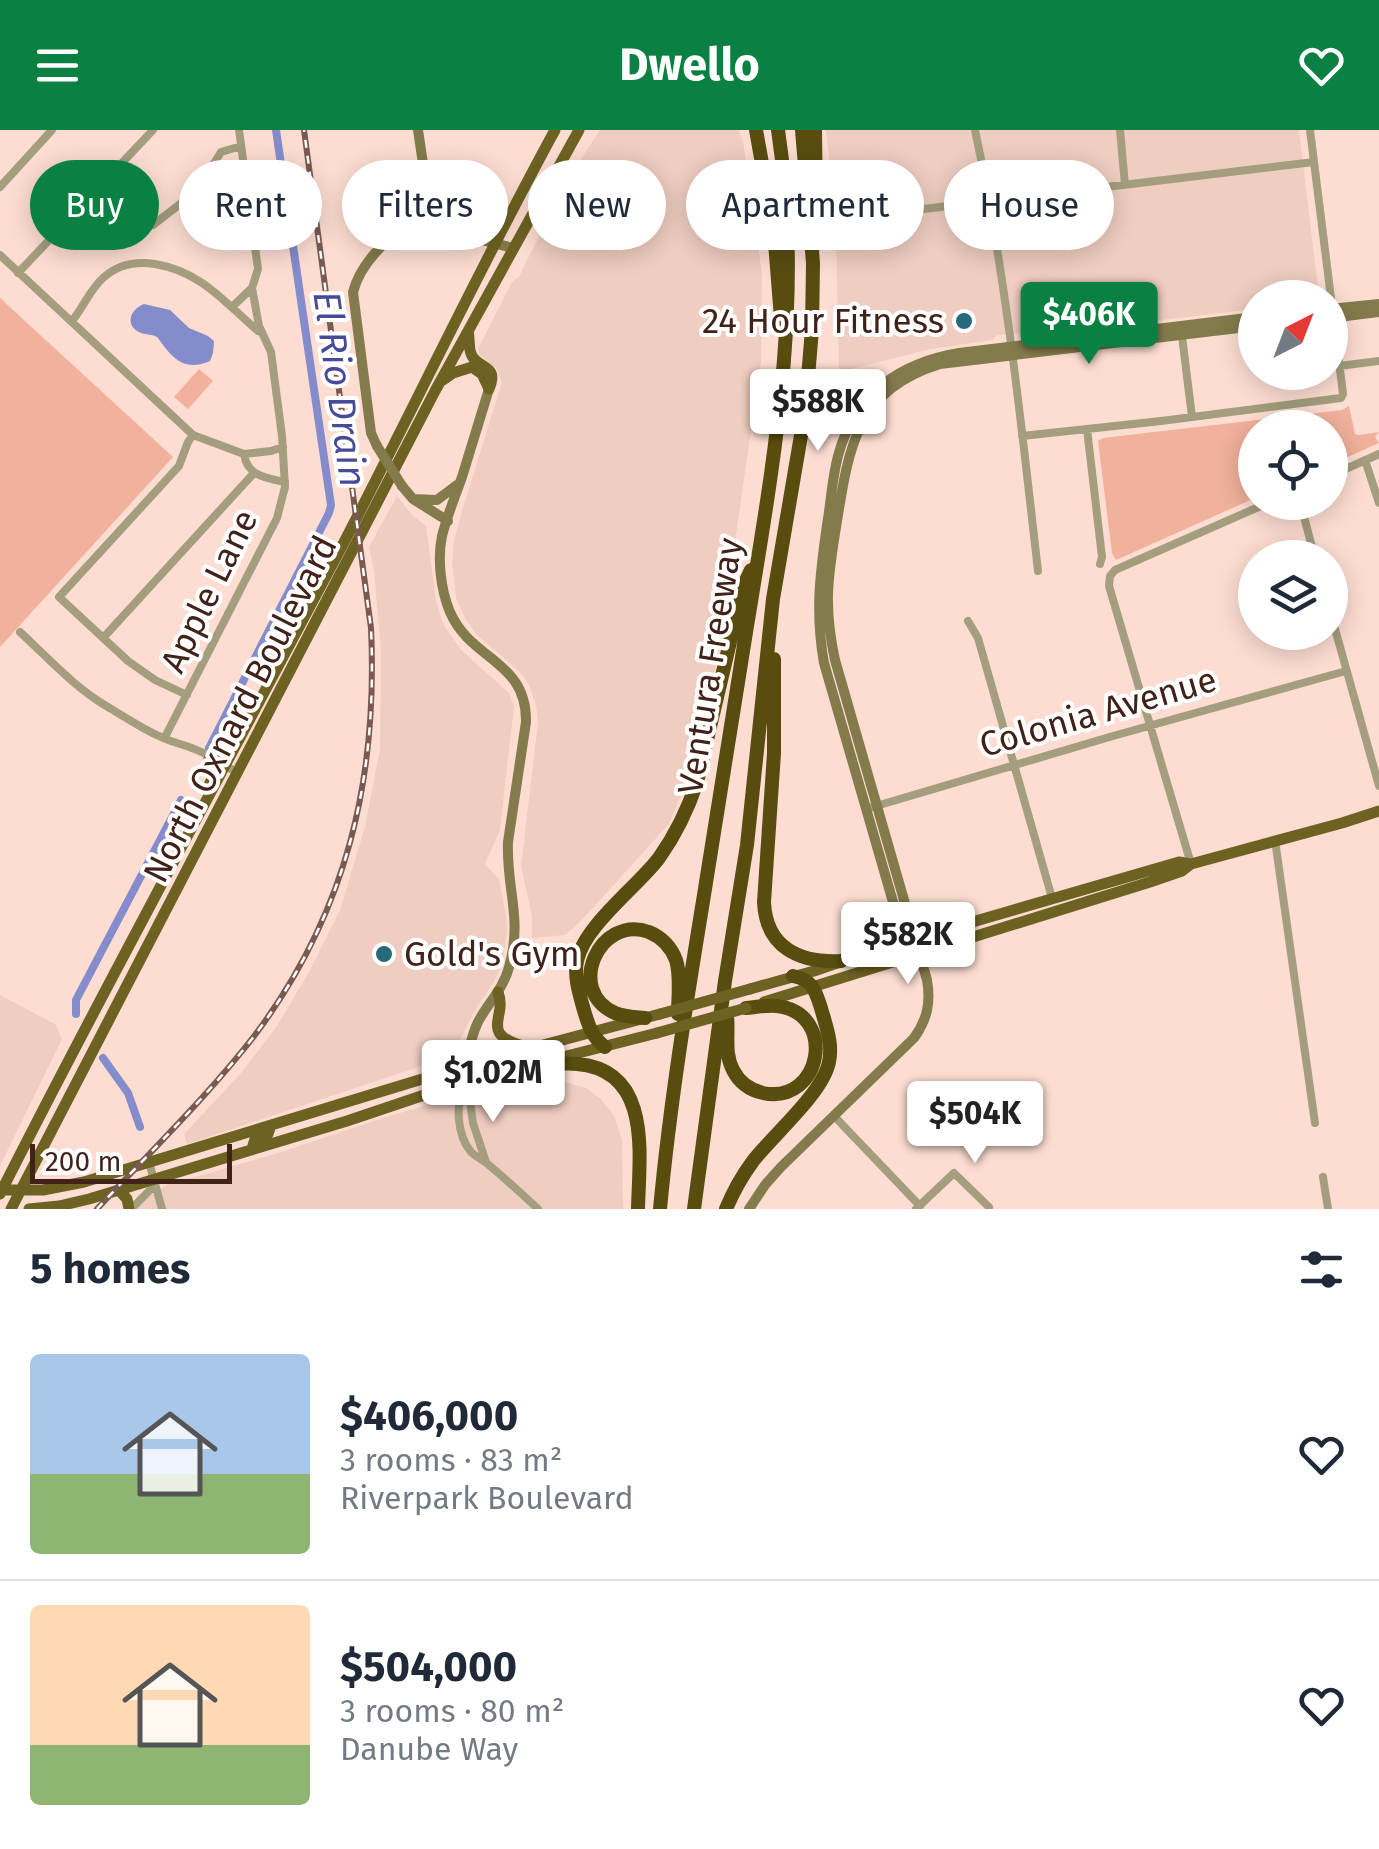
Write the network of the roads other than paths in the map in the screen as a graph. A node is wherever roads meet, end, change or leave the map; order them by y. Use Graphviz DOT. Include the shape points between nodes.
graph roads {
  1 [pos="52,130"];
  2 [pos="153,130"];
  3 [pos="239,130"];
  4 [pos="418,130"];
  5 [pos="556,130"];
  6 [pos="578,130"];
  7 [pos="756,130"];
  8 [pos="778,130"];
  9 [pos="802,130"];
  10 [pos="815,130"];
  11 [pos="975,130"];
  12 [pos="1120,130"];
  13 [pos="1310,130"];
  14 [pos="241,146"];
  15 [pos="422,160"];
  16 [pos="981,160"];
  17 [pos="1314,162"];
  18 [pos="1125,185"];
  19 [pos="1114,186"];
  20 [pos="0,187"];
  21 [pos="508,218"];
  22 [pos="159,221"];
  23 [pos="508,246"];
  24 [pos="513,248"];
  25 [pos="379,250"];
  26 [pos="491,250"];
  27 [pos="997,250"];
  28 [pos="0,256"];
  29 [pos="813,263"];
  30 [pos="18,273"];
  31 [pos="1327,280"];
  32 [pos="252,288"];
  33 [pos="1379,304"];
  34 [pos="232,307"];
  35 [pos="1348,310"];
  36 [pos="1379,312"];
  37 [pos="1348,313"];
  38 [pos="1238,319"];
  39 [pos="72,322"];
  40 [pos="1238,328"];
  41 [pos="468,331"];
  42 [pos="263,335"];
  43 [pos="1182,336"];
  44 [pos="1012,351"];
  45 [pos="785,358"];
  46 [pos="1379,361"];
  47 [pos="1348,365"];
  48 [pos="439,382"];
  49 [pos="488,388"];
  50 [pos="1342,390"];
  51 [pos="1192,417"];
  52 [pos="1087,429"];
  53 [pos="193,435"];
  54 [pos="1022,436"];
  55 [pos="283,448"];
  56 [pos="244,454"];
  57 [pos="1379,454"];
  58 [pos="1366,460"];
  59 [pos="1348,468"];
  60 [pos="254,473"];
  61 [pos="285,482"];
  62 [pos="460,482"];
  63 [pos="413,499"];
  64 [pos="1379,503"];
  65 [pos="1238,516"];
  66 [pos="448,521"];
  67 [pos="758,556"];
  68 [pos="1100,564"];
  69 [pos="1038,570"];
  70 [pos="773,598"];
  71 [pos="968,621"];
  72 [pos="20,632"];
  73 [pos="102,638"];
  74 [pos="1340,650"];
  75 [pos="1346,671"];
  76 [pos="187,695"];
  77 [pos="248,726"];
  78 [pos="1150,726"];
  79 [pos="165,737"];
  80 [pos="209,759"];
  81 [pos="1013,765"];
  82 [pos="226,768"];
  83 [pos="238,774"];
  84 [pos="1379,786"];
  85 [pos="872,806"];
  86 [pos="1379,809"];
  87 [pos="1379,820"];
  88 [pos="1275,840"];
  89 [pos="184,844"];
  90 [pos="1190,864"];
  91 [pos="1052,898"];
  92 [pos="1006,926"];
  93 [pos="910,938"];
  94 [pos="918,953"];
  95 [pos="841,961"];
  96 [pos="792,976"];
  97 [pos="814,986"];
  98 [pos="724,989"];
  99 [pos="498,992"];
  100 [pos="746,1008"];
  101 [pos="653,1016"];
  102 [pos="591,1033"];
  103 [pos="681,1037"];
  104 [pos="530,1048"];
  105 [pos="598,1048"];
  106 [pos="465,1066"];
  107 [pos="508,1072"];
  108 [pos="461,1084"];
  109 [pos="308,1113"];
  110 [pos="834,1116"];
  111 [pos="1315,1123"];
  112 [pos="271,1125"];
  113 [pos="287,1139"];
  114 [pos="252,1149"];
  115 [pos="149,1162"];
  116 [pos="36,1163"];
  117 [pos="1323,1178"];
  118 [pos="154,1182"];
  119 [pos="57,1188"];
  120 [pos="119,1190"];
  121 [pos="1,1191"];
  122 [pos="21,1191"];
  123 [pos="8,1207"];
  124 [pos="918,1207"];
  125 [pos="988,1207"];
  126 [pos="28,1209"];
  127 [pos="130,1209"];
  128 [pos="162,1209"];
  129 [pos="538,1209"];
  130 [pos="638,1209"];
  131 [pos="660,1209"];
  132 [pos="694,1209"];
  133 [pos="726,1209"];
  134 [pos="749,1209"];
  135 [pos="1328,1209"];
  1 -- 20 [label="street"];
  2 -- 30 [label="street"];
  3 -- 14 [label="street, Apple Lane"];
  4 -- 15 [label="street"];
  5 -- 21 [label="main road, North Oxnard Boulevard"];
  6 -- 24 [label="main road, North Oxnard Boulevard"];
  7 -- 45 [label="highway" via="774,230"];
  8 -- 45 [label="highway, Ventura Freeway" via="788,226"];
  9 -- 29 [label="highway, Ventura Freeway"];
  10 -- 29 [label="highway"];
  11 -- 16 [label="street"];
  12 -- 18 [label="street"];
  13 -- 17 [label="street"];
  14 -- 22 [label="street" via="221,152 184,201"];
  14 -- 32 [label="street, Apple Lane" via="258,269"];
  17 -- 18 [label="street"];
  17 -- 31 [label="street"];
  18 -- 19 [label="street"];
  23 -- 24 [label="street"];
  24 -- 41 [label="main road, North Oxnard Boulevard"];
  25 -- 63 [label="street, bridge" via="353,292 371,433"];
  26 -- 77 [label="main road, North Oxnard Boulevard"];
  27 -- 44 [label="street"];
  28 -- 30 [label="street"];
  29 -- 70 [label="highway, Ventura Freeway" via="805,412"];
  30 -- 39 [label="street"];
  32 -- 34 [label="street"];
  32 -- 42 [label="street, Apple Lane"];
  33 -- 35 [label="street"];
  34 -- 39 [label="street" via="190,273 143,262 106,275"];
  34 -- 42 [label="street"];
  36 -- 37 [label="street"];
  38 -- 44 [label="street"];
  39 -- 53 [label="street"];
  40 -- 43 [label="street"];
  41 -- 48 [label="main road, North Oxnard Boulevard"];
  41 -- 49 [label="main road" via="471,354 491,373"];
  42 -- 55 [label="street, Apple Lane"];
  43 -- 44 [label="street"];
  43 -- 51 [label="street"];
  44 -- 54 [label="street"];
  44 -- 85 [label="street" via="944,355 901,371 864,404 844,436 820,568 819,633"];
  45 -- 67 [label="highway, Ventura Freeway"];
  46 -- 47 [label="street"];
  48 -- 49 [label="main road" via="472,368"];
  48 -- 83 [label="main road, North Oxnard Boulevard"];
  49 -- 62 [label="street"];
  50 -- 51 [label="street" via="1341,398"];
  51 -- 52 [label="street"];
  52 -- 54 [label="street"];
  52 -- 68 [label="street"];
  53 -- 56 [label="street"];
  53 -- 73 [label="street" via="179,466 59,597"];
  54 -- 69 [label="street"];
  55 -- 56 [label="street"];
  55 -- 61 [label="street, Apple Lane"];
  56 -- 60 [label="street"];
  57 -- 58 [label="street"];
  58 -- 59 [label="street"];
  58 -- 64 [label="street"];
  60 -- 61 [label="street"];
  60 -- 73 [label="street"];
  61 -- 76 [label="street, Apple Lane" via="277,518"];
  62 -- 63 [label="street" via="437,500"];
  62 -- 66 [label="street"];
  63 -- 66 [label="street"];
  65 -- 78 [label="street" via="1110,576"];
  66 -- 99 [label="street" via="441,555 449,610 464,634 514,678 526,703 508,842 516,933"];
  67 -- 102 [label="highway" via="743,587 689,806 659,857 580,952 577,985"];
  67 -- 103 [label="highway, Ventura Freeway"];
  70 -- 95 [label="highway" via="774,753 764,910 774,936 791,952"];
  70 -- 98 [label="highway, Ventura Freeway"];
  71 -- 81 [label="street"];
  72 -- 79 [label="street" via="99,702"];
  73 -- 76 [label="street"];
  74 -- 75 [label="street"];
  75 -- 78 [label="street, Colonia Avenue"];
  75 -- 84 [label="street"];
  76 -- 79 [label="street, Apple Lane"];
  77 -- 80 [label="main road"];
  77 -- 82 [label="main road, North Oxnard Boulevard"];
  78 -- 81 [label="street, Colonia Avenue"];
  78 -- 90 [label="street"];
  79 -- 80 [label="street"];
  80 -- 82 [label="street"];
  80 -- 89 [label="main road" via="212,778"];
  81 -- 85 [label="street, Colonia Avenue"];
  81 -- 91 [label="street"];
  82 -- 83 [label="street"];
  82 -- 89 [label="main road, North Oxnard Boulevard"];
  83 -- 116 [label="main road, North Oxnard Boulevard"];
  85 -- 93 [label="street"];
  86 -- 87 [label="street"];
  86 -- 88 [label="main road"];
  88 -- 90 [label="main road"];
  88 -- 111 [label="street"];
  89 -- 121 [label="main road, North Oxnard Boulevard"];
  90 -- 91 [label="main road"];
  90 -- 92 [label="main road"];
  91 -- 92 [label="main road"];
  91 -- 93 [label="main road"];
  92 -- 94 [label="main road"];
  93 -- 94 [label="street"];
  93 -- 95 [label="main road"];
  94 -- 97 [label="main road"];
  94 -- 110 [label="street" via="929,991 924,1021"];
  95 -- 96 [label="main road"];
  96 -- 97 [label="highway"];
  96 -- 101 [label="main road, bridge"];
  97 -- 100 [label="main road"];
  97 -- 133 [label="highway" via="830,1039 828,1069 754,1160"];
  98 -- 100 [label="highway" via="734,1073 758,1092 796,1087 815,1061 811,1027 779,1006"];
  98 -- 132 [label="highway, Ventura Freeway"];
  99 -- 104 [label="main road" via="498,1029 506,1040"];
  99 -- 106 [label="street" via="480,1020"];
  100 -- 105 [label="main road, bridge"];
  101 -- 102 [label="main road"];
  101 -- 103 [label="highway" via="623,1016 596,996 590,967 610,937 650,932 672,952"];
  102 -- 104 [label="main road"];
  102 -- 105 [label="highway"];
  103 -- 131 [label="highway, Ventura Freeway"];
  104 -- 106 [label="main road"];
  105 -- 107 [label="main road"];
  106 -- 108 [label="street"];
  106 -- 109 [label="main road"];
  107 -- 108 [label="main road"];
  107 -- 130 [label="highway" via="581,1064 619,1084 638,1118"];
  108 -- 113 [label="main road"];
  108 -- 129 [label="street" via="461,1131 472,1153"];
  109 -- 112 [label="main road"];
  109 -- 113 [label="main road"];
  110 -- 124 [label="street"];
  110 -- 134 [label="street" via="773,1175"];
  112 -- 114 [label="main road"];
  112 -- 115 [label="main road"];
  113 -- 114 [label="main road"];
  114 -- 118 [label="main road"];
  115 -- 118 [label="street"];
  115 -- 119 [label="main road"];
  116 -- 119 [label="main road"];
  116 -- 122 [label="main road, North Oxnard Boulevard"];
  117 -- 135 [label="street"];
  118 -- 120 [label="main road"];
  118 -- 127 [label="street"];
  118 -- 128 [label="street"];
  119 -- 122 [label="main road"];
  120 -- 126 [label="main road"];
  120 -- 127 [label="main road"];
  121 -- 122 [label="main road"];
  122 -- 123 [label="main road, North Oxnard Boulevard"];
  123 -- 126 [label="main road"];
  124 -- 125 [label="street" via="954,1173"];
}
